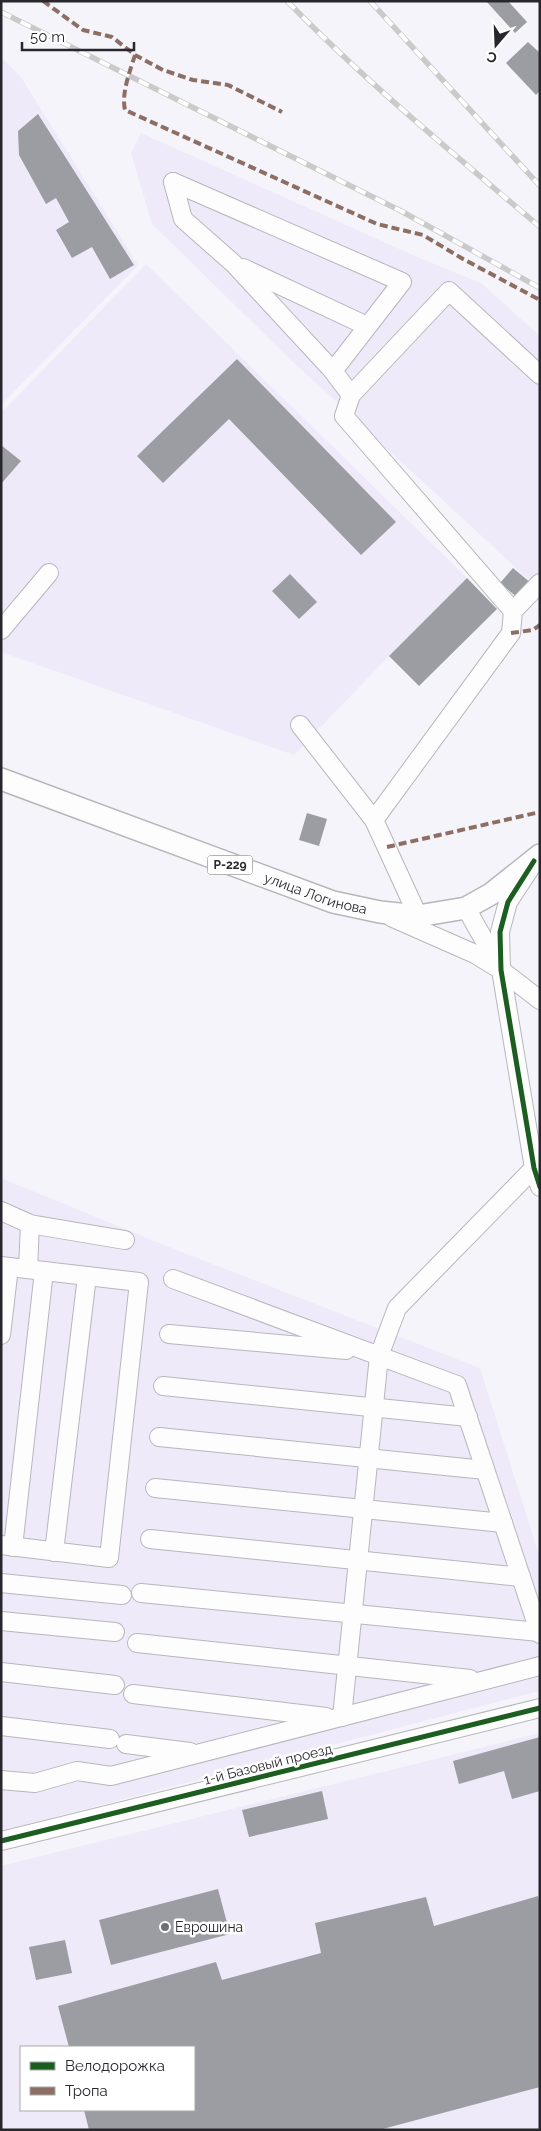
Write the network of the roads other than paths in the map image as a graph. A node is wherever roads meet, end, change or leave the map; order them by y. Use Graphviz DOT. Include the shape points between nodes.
graph roads {
  1 [pos="234,264"];
  2 [pos="367,326"];
  3 [pos="333,370"];
  4 [pos="540,375"];
  5 [pos="351,395"];
  6 [pos="49,573"];
  7 [pos="540,583"];
  8 [pos="513,611"];
  9 [pos="1,630"];
  10 [pos="300,725"];
  11 [pos="1,779"];
  12 [pos="374,820"];
  13 [pos="537,858"];
  14 [pos="466,908"];
  15 [pos="380,912"];
  16 [pos="418,916"];
  17 [pos="501,970"];
  18 [pos="540,1000"];
  19 [pos="534,1168"];
  20 [pos="540,1187"];
  21 [pos="1,1211"];
  22 [pos="30,1224"];
  23 [pos="125,1240"];
  24 [pos="5,1266"];
  25 [pos="36,1270"];
  26 [pos="87,1276"];
  27 [pos="173,1278"];
  28 [pos="169,1334"];
  29 [pos="1,1335"];
  30 [pos="373,1354"];
  31 [pos="163,1386"];
  32 [pos="374,1408"];
  33 [pos="468,1417"];
  34 [pos="159,1437"];
  35 [pos="368,1458"];
  36 [pos="485,1470"];
  37 [pos="155,1488"];
  38 [pos="363,1509"];
  39 [pos="502,1523"];
  40 [pos="150,1539"];
  41 [pos="7,1546"];
  42 [pos="54,1552"];
  43 [pos="358,1560"];
  44 [pos="521,1577"];
  45 [pos="1,1583"];
  46 [pos="141,1593"];
  47 [pos="122,1596"];
  48 [pos="352,1614"];
  49 [pos="1,1621"];
  50 [pos="115,1632"];
  51 [pos="539,1633"];
  52 [pos="137,1644"];
  53 [pos="347,1666"];
  54 [pos="540,1666"];
  55 [pos="1,1672"];
  56 [pos="482,1681"];
  57 [pos="115,1685"];
  58 [pos="133,1694"];
  59 [pos="540,1708"];
  60 [pos="339,1717"];
  61 [pos="1,1726"];
  62 [pos="202,1753"];
  63 [pos="1,1780"];
  64 [pos="1,1841"];
  1 -- 2 [label="street"];
  1 -- 2 [label="street" via="183,219 173,182 402,282"];
  1 -- 3 [label="street"];
  2 -- 3 [label="street"];
  3 -- 5 [label="street"];
  4 -- 5 [label="street" via="449,291"];
  5 -- 8 [label="street" via="344,416"];
  6 -- 9 [label="street"];
  7 -- 8 [label="street"];
  8 -- 12 [label="street" via="511,633"];
  10 -- 12 [label="street"];
  11 -- 15 [label="main road, улица Логинова / Р-229" via="333,902"];
  12 -- 16 [label="street"];
  13 -- 14 [label="main road, улица Логинова / Р-229" via="491,894"];
  13 -- 17 [label="street" via="508,902 500,932"];
  14 -- 16 [label="main road, улица Логинова / Р-229"];
  14 -- 17 [label="street"];
  15 -- 16 [label="main road, улица Логинова / Р-229"];
  15 -- 17 [label="street" via="475,954"];
  17 -- 18 [label="street"];
  17 -- 19 [label="street"];
  19 -- 20 [label="street"];
  19 -- 30 [label="street" via="397,1308"];
  21 -- 22 [label="street"];
  22 -- 23 [label="street"];
  22 -- 25 [label="street"];
  24 -- 25 [label="street"];
  24 -- 29 [label="street"];
  25 -- 26 [label="street"];
  25 -- 41 [label="street"];
  26 -- 42 [label="street"];
  26 -- 42 [label="street" via="139,1282 109,1558"];
  27 -- 30 [label="street"];
  28 -- 30 [label="street"];
  30 -- 32 [label="street"];
  30 -- 33 [label="street" via="457,1386"];
  31 -- 32 [label="street"];
  32 -- 33 [label="street"];
  32 -- 35 [label="street"];
  33 -- 36 [label="street"];
  34 -- 35 [label="street"];
  35 -- 36 [label="street"];
  35 -- 38 [label="street"];
  36 -- 39 [label="street"];
  37 -- 38 [label="street"];
  38 -- 39 [label="street"];
  38 -- 43 [label="street"];
  39 -- 44 [label="street"];
  40 -- 43 [label="street"];
  41 -- 42 [label="street"];
  43 -- 44 [label="street"];
  43 -- 48 [label="street"];
  44 -- 51 [label="street"];
  45 -- 47 [label="street"];
  46 -- 48 [label="street"];
  48 -- 51 [label="street"];
  48 -- 53 [label="street"];
  49 -- 50 [label="street"];
  52 -- 53 [label="street"];
  53 -- 56 [label="street"];
  53 -- 60 [label="street"];
  54 -- 56 [label="street"];
  55 -- 57 [label="street"];
  56 -- 60 [label="street"];
  58 -- 60 [label="street"];
  59 -- 64 [label="street, 1-й Базовый проезд"];
  60 -- 62 [label="street"];
  61 -- 62 [label="street"];
  62 -- 63 [label="street" via="111,1776 77,1771 35,1784"];
}
